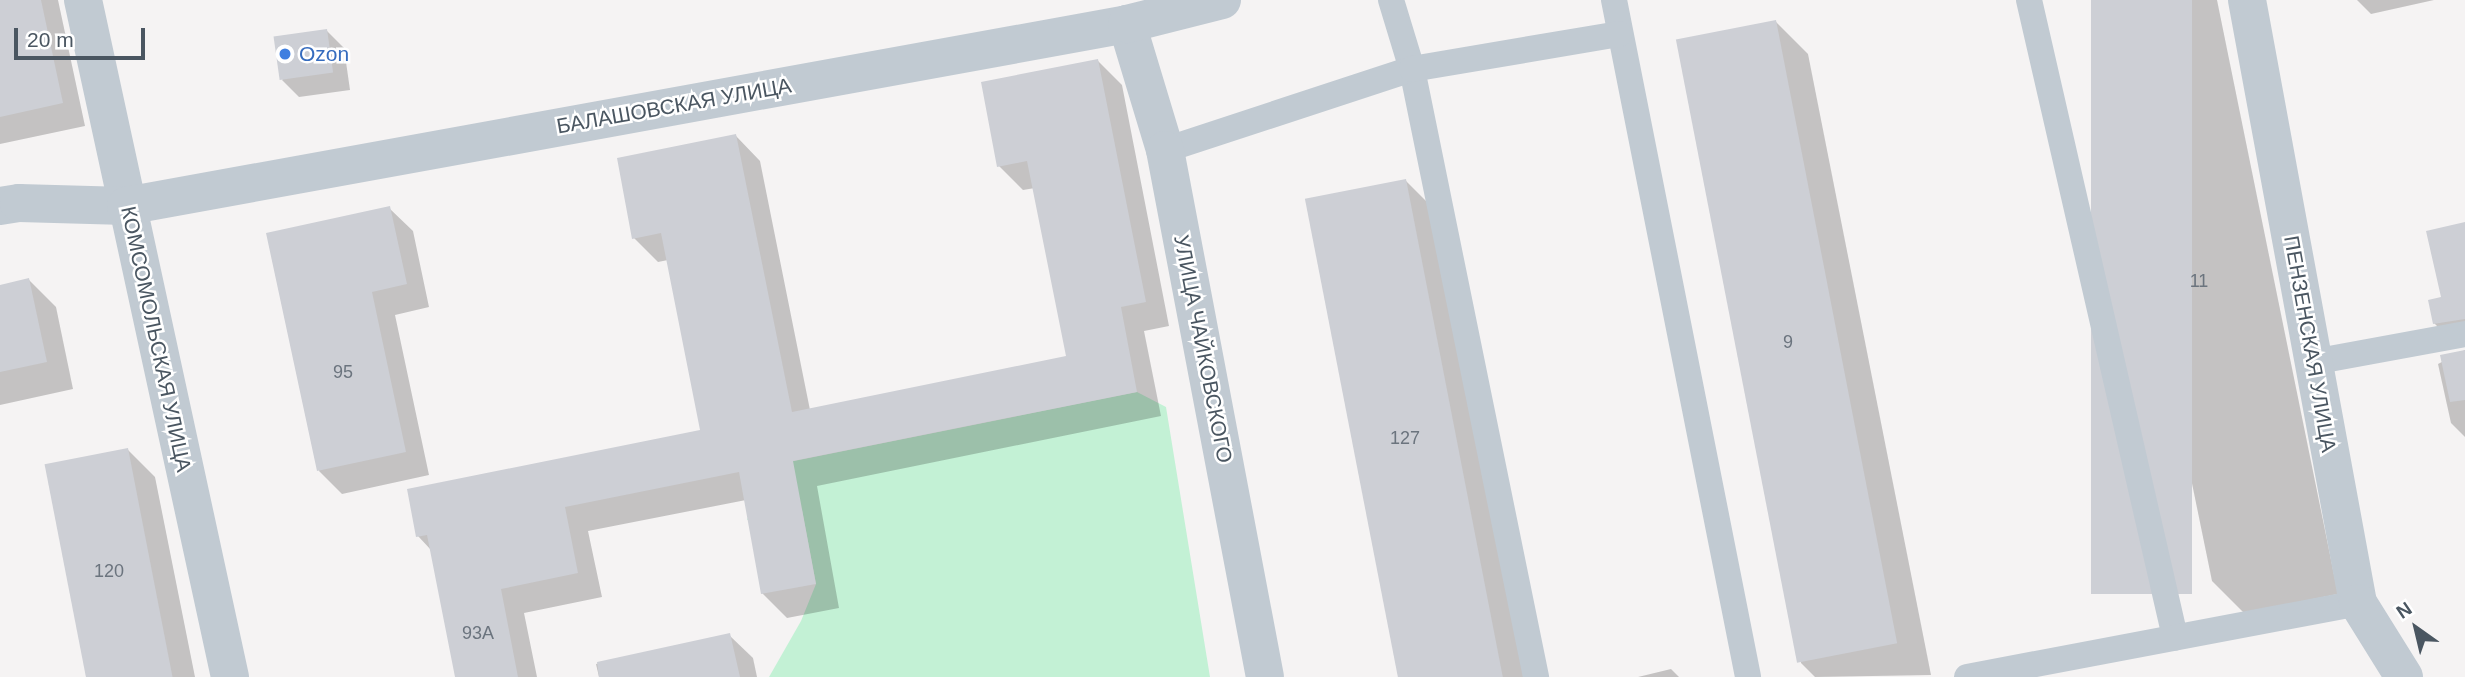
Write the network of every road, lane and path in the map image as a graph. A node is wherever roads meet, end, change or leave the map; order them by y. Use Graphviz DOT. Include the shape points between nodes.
graph roads {
  1 [pos="83,0"];
  2 [pos="1222,0"];
  3 [pos="1391,0"];
  4 [pos="1614,0"];
  5 [pos="2029,0"];
  6 [pos="2247,0"];
  7 [pos="1127,24"];
  8 [pos="1619,34"];
  9 [pos="1412,69"];
  10 [pos="1165,150"];
  11 [pos="0,205"];
  12 [pos="126,206"];
  13 [pos="2465,334"];
  14 [pos="2313,362"];
  15 [pos="2358,603"];
  16 [pos="2175,637"];
  17 [pos="230,677"];
  18 [pos="1265,677"];
  19 [pos="1535,677"];
  20 [pos="1748,677"];
  21 [pos="1967,677"];
  22 [pos="2403,677"];
  1 -- 12 [label="street, КОМСОМОЛЬСКАЯ УЛИЦА"];
  2 -- 7 [label="street, БАЛАШОВСКАЯ УЛИЦА"];
  3 -- 9 [label="lane"];
  4 -- 8 [label="lane"];
  5 -- 16 [label="lane"];
  6 -- 14 [label="street, ПЕНЗЕНСКАЯ УЛИЦА"];
  7 -- 10 [label="street, УЛИЦА ЧАЙКОВСКОГО"];
  7 -- 12 [label="street, БАЛАШОВСКАЯ УЛИЦА"];
  8 -- 9 [label="lane"];
  8 -- 20 [label="lane"];
  9 -- 10 [label="lane"];
  9 -- 19 [label="lane"];
  10 -- 18 [label="street, УЛИЦА ЧАЙКОВСКОГО"];
  11 -- 12 [label="street, БАЛАШОВСКАЯ УЛИЦА"];
  12 -- 17 [label="street, КОМСОМОЛЬСКАЯ УЛИЦА"];
  13 -- 14 [label="lane"];
  14 -- 15 [label="street, ПЕНЗЕНСКАЯ УЛИЦА"];
  15 -- 16 [label="lane"];
  15 -- 22 [label="street, ПЕНЗЕНСКАЯ УЛИЦА"];
  16 -- 21 [label="lane"];
}
